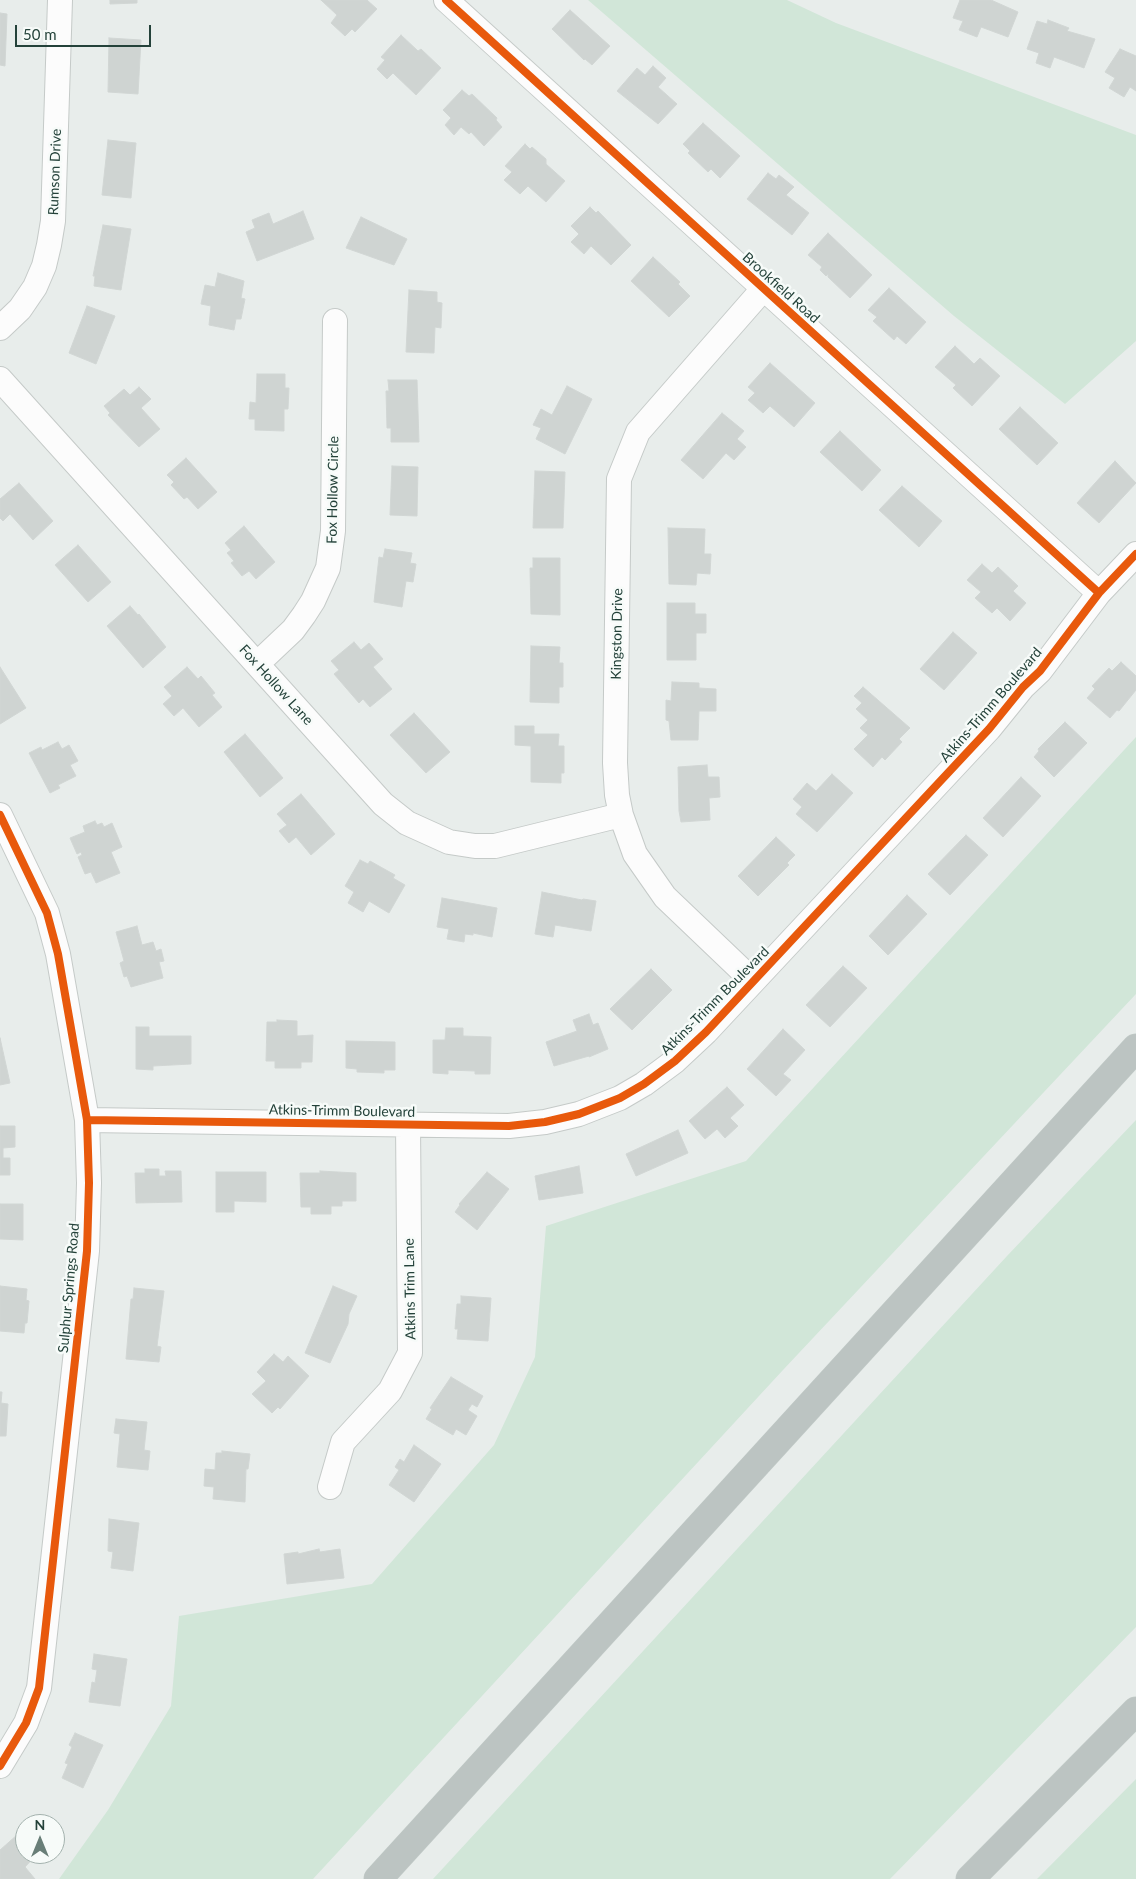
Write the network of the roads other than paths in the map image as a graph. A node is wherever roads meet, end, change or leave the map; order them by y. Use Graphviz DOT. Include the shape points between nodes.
graph roads {
  1 [pos="60,0"];
  2 [pos="446,0"];
  3 [pos="764,288"];
  4 [pos="335,321"];
  5 [pos="0,328"];
  6 [pos="0,379"];
  7 [pos="1136,554"];
  8 [pos="1099,593"];
  9 [pos="257,664"];
  10 [pos="0,815"];
  11 [pos="621,815"];
  12 [pos="753,981"];
  13 [pos="1136,1048"];
  14 [pos="87,1120"];
  15 [pos="408,1125"];
  16 [pos="330,1488"];
  17 [pos="1136,1711"];
  18 [pos="0,1766"];
  19 [pos="378,1879"];
  20 [pos="970,1879"];
  1 -- 5 [label="street, Rumson Drive" via="50,245 35,287 20,309"];
  2 -- 3 [label="street, Brookfield Road"];
  3 -- 8 [label="street, Brookfield Road"];
  3 -- 11 [label="street, Kingston Drive" via="638,432 619,479 616,763"];
  4 -- 9 [label="street, Fox Hollow Circle" via="334,530 328,568 314,601 293,630"];
  6 -- 9 [label="street, Fox Hollow Lane"];
  7 -- 8 [label="street, Atkins-Trimm Boulevard"];
  8 -- 12 [label="street, Atkins-Trimm Boulevard" via="1040,671 989,729"];
  9 -- 11 [label="street, Fox Hollow Lane" via="383,804 425,833 449,842 495,846"];
  10 -- 14 [label="street, Sulphur Springs Road" via="47,913 58,954"];
  11 -- 12 [label="street, Kingston Drive" via="636,854 660,890"];
  12 -- 15 [label="street, Atkins-Trimm Boulevard" via="675,1061 620,1098 579,1114 544,1122 508,1126"];
  13 -- 19 [label="highway"];
  14 -- 15 [label="street, Atkins-Trimm Boulevard"];
  14 -- 18 [label="street, Sulphur Springs Road" via="87,1251 39,1688 26,1723"];
  15 -- 16 [label="street, Atkins Trim Lane" via="410,1353 390,1391 343,1442"];
  17 -- 20 [label="highway"];
}
